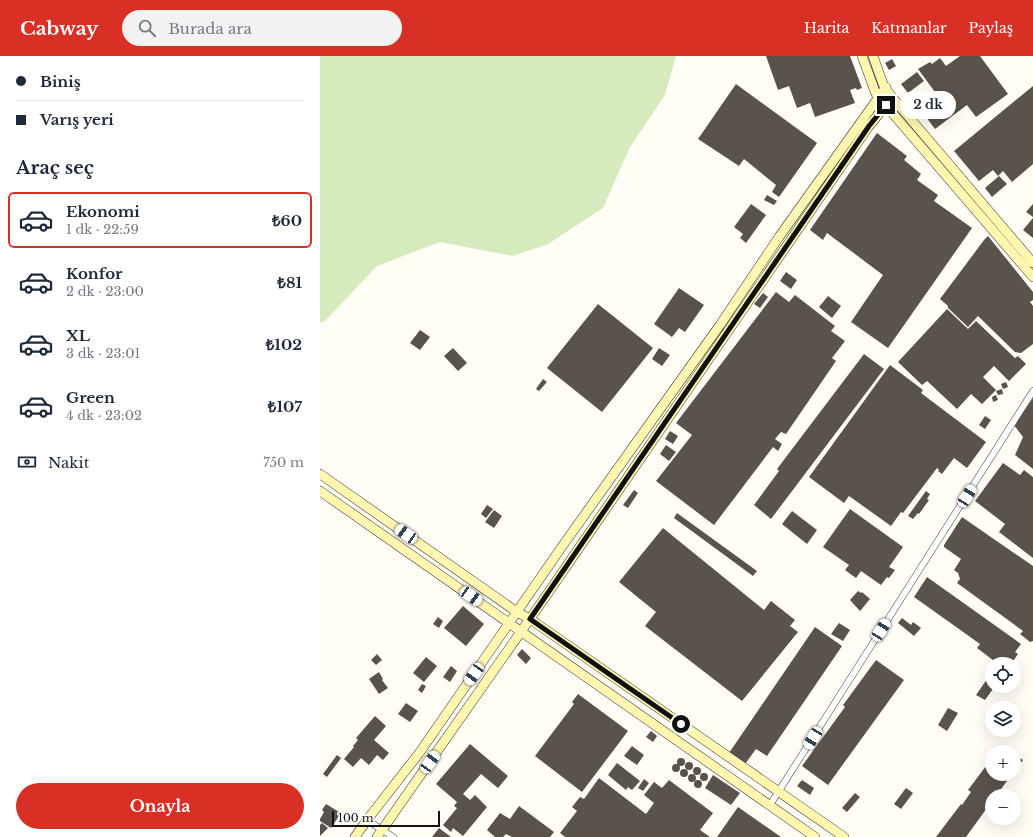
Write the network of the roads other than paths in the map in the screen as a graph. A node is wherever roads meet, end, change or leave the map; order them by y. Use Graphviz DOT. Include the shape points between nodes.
graph roads {
  1 [pos="862,56"];
  2 [pos="873,56"];
  3 [pos="886,87"];
  4 [pos="892,96"];
  5 [pos="883,101"];
  6 [pos="1033,264"];
  7 [pos="1033,277"];
  8 [pos="1033,392"];
  9 [pos="320,474"];
  10 [pos="320,491"];
  11 [pos="517,612"];
  12 [pos="530,619"];
  13 [pos="510,623"];
  14 [pos="522,631"];
  15 [pos="779,792"];
  16 [pos="770,805"];
  17 [pos="366,820"];
  18 [pos="380,833"];
  19 [pos="355,837"];
  20 [pos="393,837"];
  21 [pos="816,837"];
  22 [pos="844,837"];
  1 -- 5 [label="street" via="876,94"];
  2 -- 3 [label="street"];
  3 -- 4 [label="street"];
  3 -- 5 [label="street"];
  4 -- 5 [label="street"];
  4 -- 6 [label="street"];
  5 -- 7 [label="street"];
  5 -- 11 [label="street" via="864,117"];
  5 -- 12 [label="street" via="869,126"];
  8 -- 15 [label="street"];
  9 -- 11 [label="street"];
  10 -- 13 [label="street"];
  11 -- 12 [label="street"];
  11 -- 13 [label="street"];
  12 -- 14 [label="street"];
  12 -- 15 [label="street"];
  13 -- 14 [label="street"];
  13 -- 17 [label="street" via="420,752"];
  14 -- 16 [label="street"];
  14 -- 18 [label="street"];
  15 -- 16 [label="street"];
  15 -- 22 [label="street"];
  16 -- 21 [label="street"];
  17 -- 18 [label="street"];
  17 -- 19 [label="street"];
  18 -- 20 [label="street"];
}
